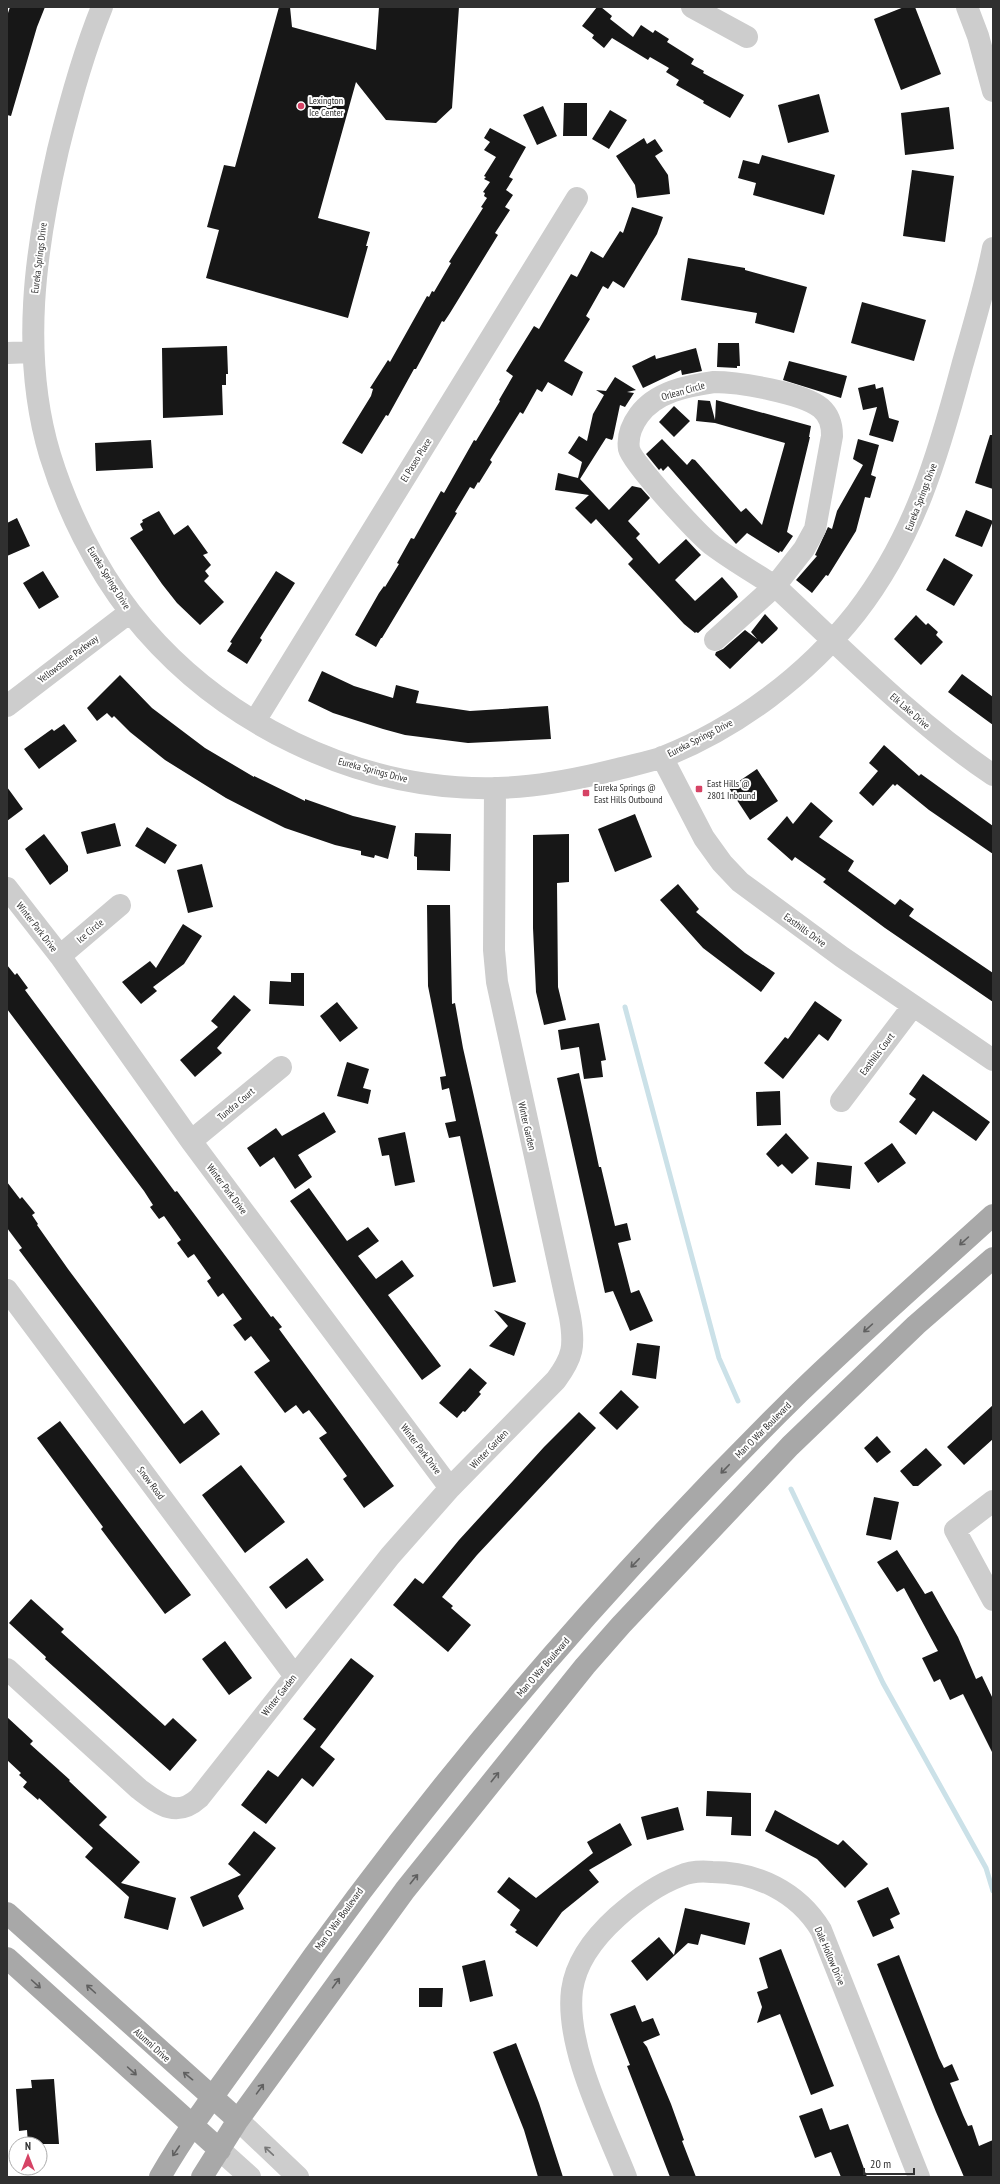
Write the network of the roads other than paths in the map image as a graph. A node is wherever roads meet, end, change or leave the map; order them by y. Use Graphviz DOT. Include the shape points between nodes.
graph roads {
  1 [pos="102,7"];
  2 [pos="692,7"];
  3 [pos="967,7"];
  4 [pos="747,37"];
  5 [pos="993,91"];
  6 [pos="577,198"];
  7 [pos="993,248"];
  8 [pos="33,352"];
  9 [pos="7,353"];
  10 [pos="775,586"];
  11 [pos="130,612"];
  12 [pos="715,640"];
  13 [pos="833,640"];
  14 [pos="7,706"];
  15 [pos="255,721"];
  16 [pos="662,757"];
  17 [pos="993,775"];
  18 [pos="495,788"];
  19 [pos="7,888"];
  20 [pos="120,905"];
  21 [pos="60,956"];
  22 [pos="913,1006"];
  23 [pos="993,1060"];
  24 [pos="281,1067"];
  25 [pos="841,1101"];
  26 [pos="191,1141"];
  27 [pos="993,1215"];
  28 [pos="993,1258"];
  29 [pos="7,1290"];
  30 [pos="450,1488"];
  31 [pos="993,1501"];
  32 [pos="993,1600"];
  33 [pos="7,1669"];
  34 [pos="294,1675"];
  35 [pos="7,1913"];
  36 [pos="7,1958"];
  37 [pos="214,2097"];
  38 [pos="238,2120"];
  39 [pos="193,2126"];
  40 [pos="220,2150"];
  41 [pos="160,2177"];
  42 [pos="202,2177"];
  43 [pos="250,2177"];
  44 [pos="298,2177"];
  45 [pos="626,2177"];
  46 [pos="919,2177"];
  1 -- 8 [label="street, Eureka Springs Drive" via="80,66 49,191 40,239 33,310"];
  2 -- 4 [label="street"];
  3 -- 5 [label="street"];
  6 -- 15 [label="street, El Paseo Place"];
  7 -- 13 [label="street, Eureka Springs Drive" via="950,409 920,503 909,529 878,581"];
  8 -- 9 [label="street"];
  8 -- 11 [label="street, Eureka Springs Drive" via="40,411 58,479 85,540"];
  10 -- 10 [label="street, Orlean Circle" via="711,544 633,458 629,450 632,425 646,406 655,399 700,384 727,382 761,387 811,402 821,408 827,416 832,424 832,436 815,529 804,549"];
  10 -- 12 [label="street, Orlean Circle"];
  10 -- 13 [label="street, Orlean Circle"];
  11 -- 14 [label="street, Yellowstone Parkway"];
  11 -- 15 [label="street, Eureka Springs Drive" via="200,683"];
  13 -- 16 [label="street, Eureka Springs Drive" via="761,703 725,726"];
  13 -- 17 [label="street, Elk Lake Drive" via="906,709 962,754"];
  15 -- 18 [label="street, Eureka Springs Drive" via="320,754 367,770 425,783"];
  16 -- 18 [label="street, Eureka Springs Drive" via="546,785"];
  16 -- 22 [label="street, Easthills Drive" via="704,838 740,882"];
  18 -- 30 [label="street, Winter Garden" via="494,950 497,982 570,1317 572,1350 566,1366 556,1380"];
  19 -- 21 [label="street, Winter Park Drive"];
  20 -- 21 [label="street, Ice Circle"];
  21 -- 26 [label="street, Winter Park Drive"];
  22 -- 23 [label="street, Easthills Drive"];
  22 -- 25 [label="street, Easthills Court"];
  24 -- 26 [label="street, Tundra Court"];
  26 -- 30 [label="street, Winter Park Drive"];
  27 -- 37 [label="main road, Man O War Boulevard, one-way" via="864,1332 751,1441 628,1571 540,1670 371,1876"];
  38 -- 28 [label="main road, one-way" via="405,1890 543,1716 596,1654 790,1446 916,1325"];
  29 -- 34 [label="street, Snow Road"];
  30 -- 34 [label="street, Winter Garden" via="390,1556 334,1629"];
  31 -- 32 [label="street" via="955,1530"];
  33 -- 34 [label="street, Winter Garden" via="139,1789 157,1802 178,1809 191,1805 199,1798"];
  37 -- 35 [label="main road, Alumni Drive, one-way" via="172,2064"];
  36 -- 39 [label="main road, one-way"];
  37 -- 38 [label="main road, Alumni Drive"];
  37 -- 39 [label="main road, Man O War Boulevard"];
  38 -- 40 [label="main road"];
  44 -- 38 [label="street, Alumni Drive, one-way"];
  39 -- 40 [label="main road"];
  39 -- 41 [label="main road, Man O War Boulevard, one-way"];
  40 -- 42 [label="main road"];
  40 -- 43 [label="street"];
  45 -- 46 [label="street, Dale Hollow Drive" via="579,2058 571,2021 572,1990 590,1946 631,1904 681,1875 703,1871 754,1877 777,1887 813,1916 821,1930"];
}
